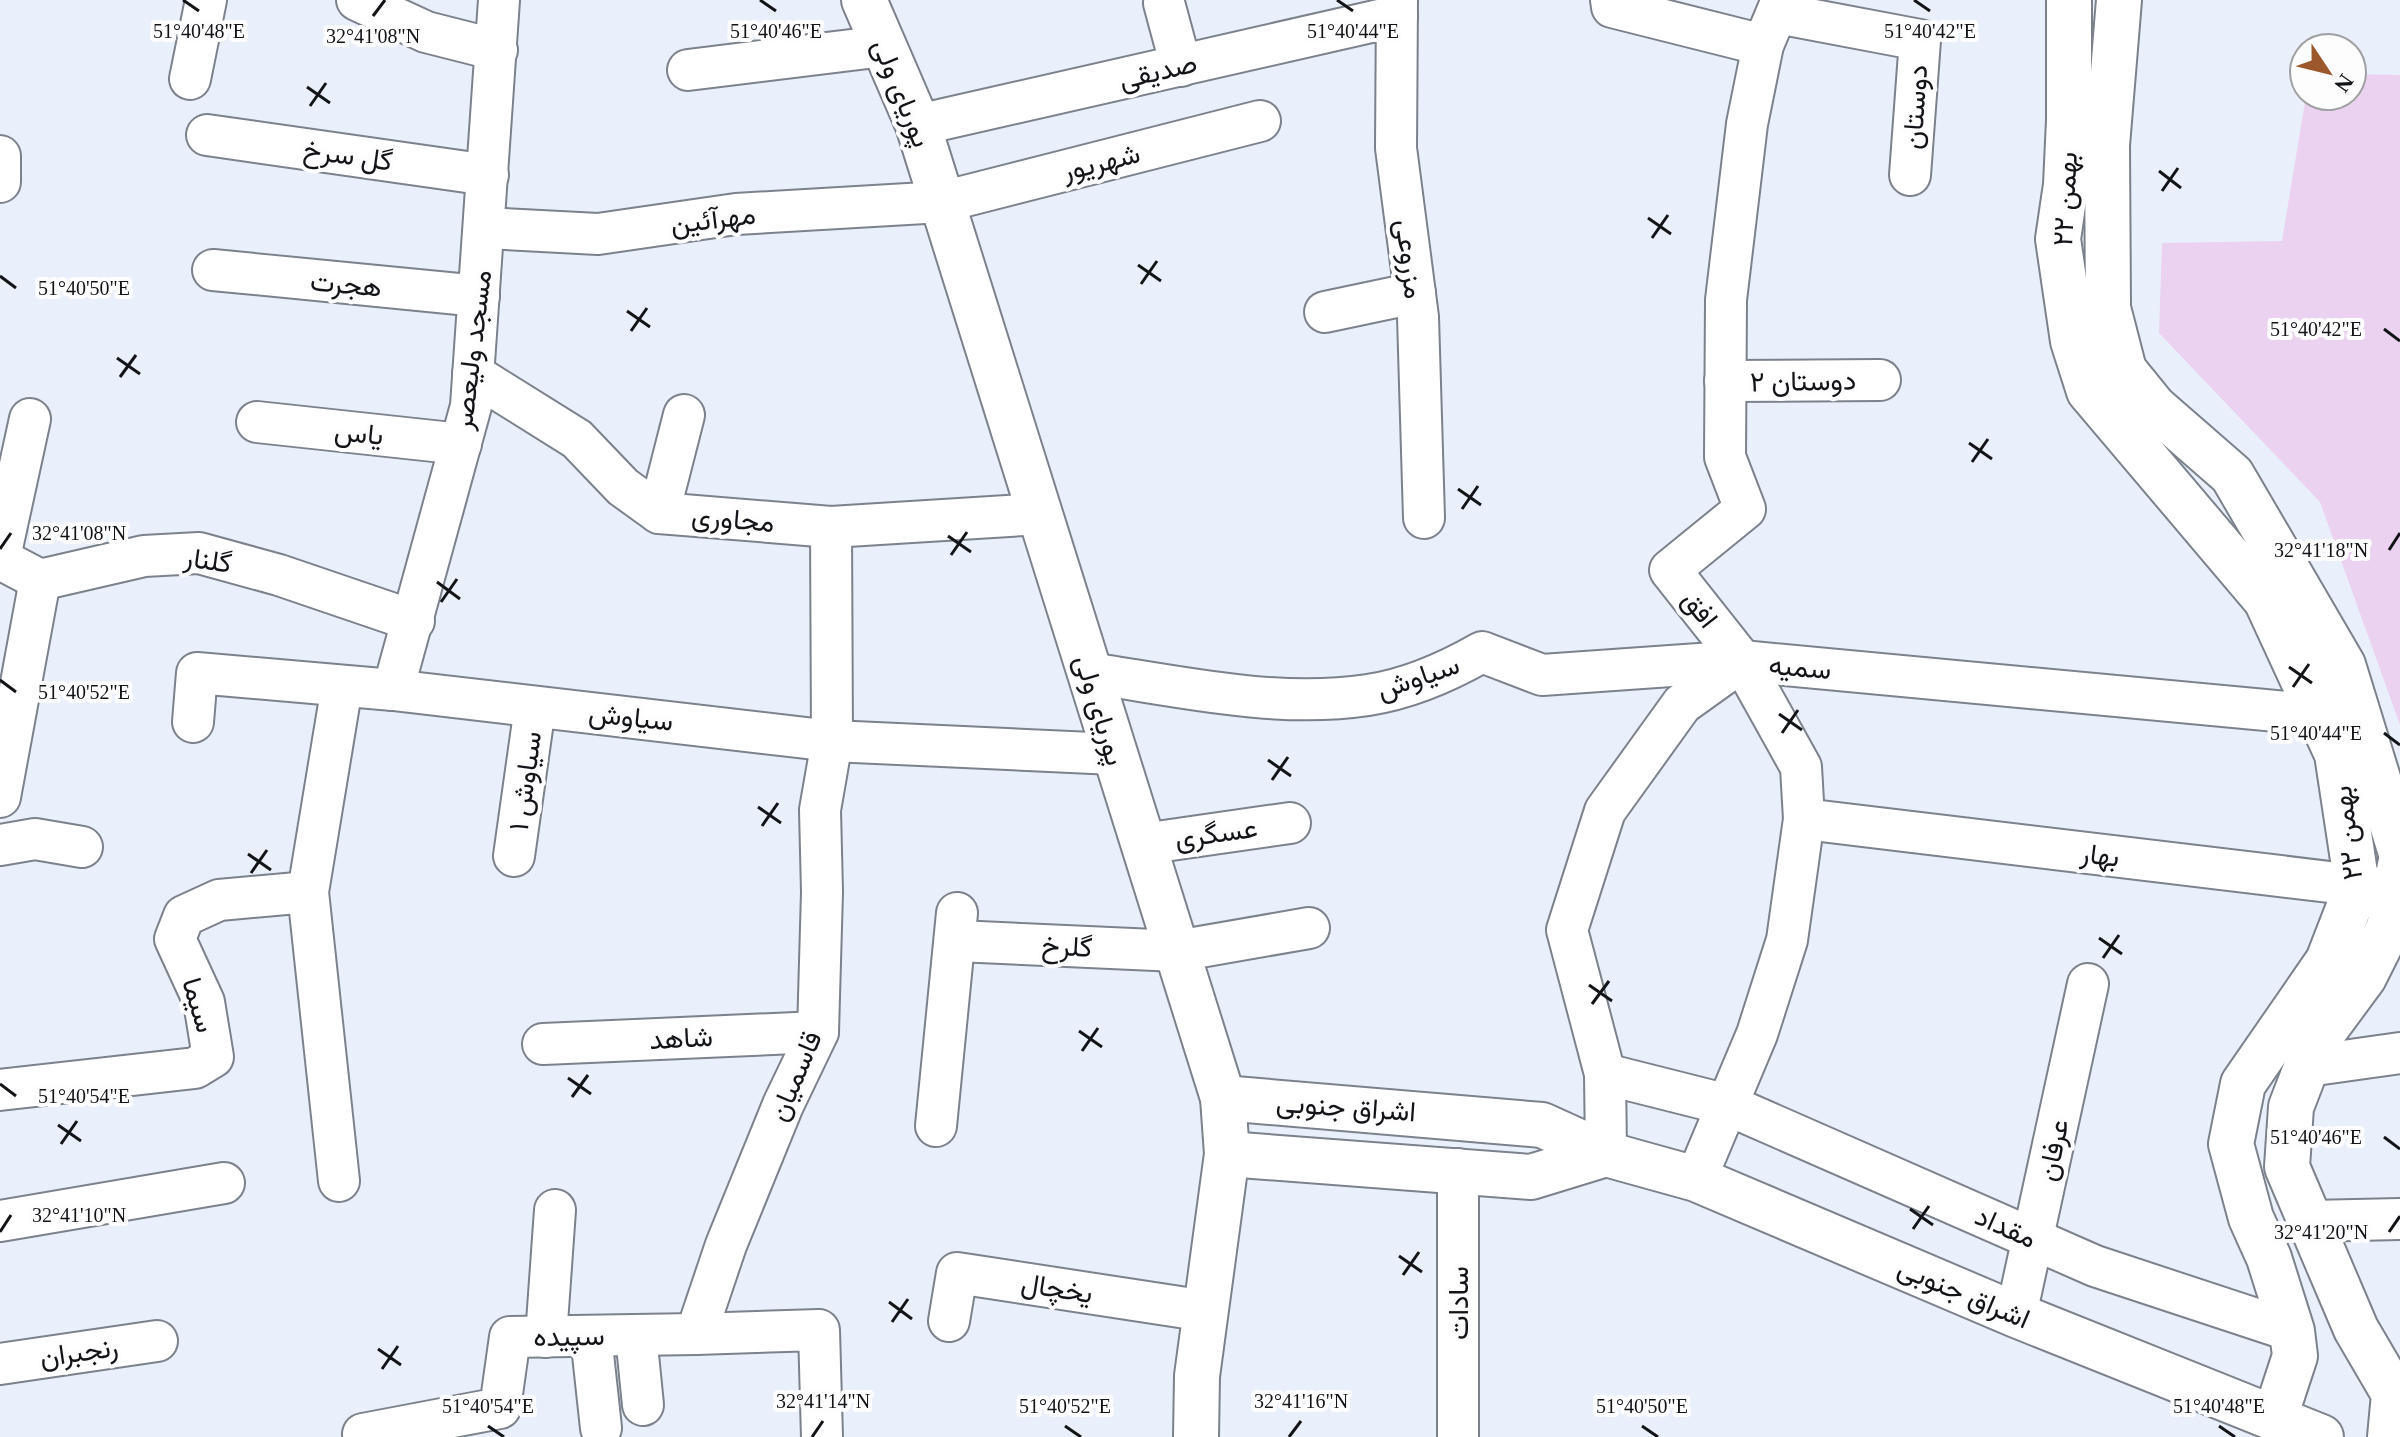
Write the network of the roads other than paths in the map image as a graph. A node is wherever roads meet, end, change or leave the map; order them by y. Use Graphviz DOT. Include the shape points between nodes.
graph roads {
  1 [pos="206,0"];
  2 [pos="357,0"];
  3 [pos="499,0"];
  4 [pos="864,0"];
  5 [pos="1611,0"];
  6 [pos="2069,0"];
  7 [pos="2119,0"];
  8 [pos="1164,3"];
  9 [pos="1397,8"];
  10 [pos="1774,19"];
  11 [pos="884,46"];
  12 [pos="497,50"];
  13 [pos="1181,66"];
  14 [pos="688,70"];
  15 [pos="190,79"];
  16 [pos="1260,121"];
  17 [pos="918,125"];
  18 [pos="207,135"];
  19 [pos="0,156"];
  20 [pos="488,175"];
  21 [pos="1910,175"];
  22 [pos="0,182"];
  23 [pos="942,202"];
  24 [pos="485,228"];
  25 [pos="213,270"];
  26 [pos="1415,293"];
  27 [pos="479,296"];
  28 [pos="1325,312"];
  29 [pos="473,374"];
  30 [pos="1880,380"];
  31 [pos="1725,381"];
  32 [pos="684,415"];
  33 [pos="30,419"];
  34 [pos="257,422"];
  35 [pos="461,444"];
  36 [pos="659,513"];
  37 [pos="1040,514"];
  38 [pos="1424,518"];
  39 [pos="831,527"];
  40 [pos="0,558"];
  41 [pos="40,580"];
  42 [pos="414,621"];
  43 [pos="1742,661"];
  44 [pos="1089,673"];
  45 [pos="342,686"];
  46 [pos="393,690"];
  47 [pos="535,707"];
  48 [pos="2319,715"];
  49 [pos="193,722"];
  50 [pos="832,741"];
  51 [pos="1114,754"];
  52 [pos="0,797"];
  53 [pos="1804,819"];
  54 [pos="1290,823"];
  55 [pos="1143,844"];
  56 [pos="0,845"];
  57 [pos="82,847"];
  58 [pos="514,856"];
  59 [pos="2388,873"];
  60 [pos="308,892"];
  61 [pos="1309,928"];
  62 [pos="1177,951"];
  63 [pos="2088,984"];
  64 [pos="818,1032"];
  65 [pos="543,1044"];
  66 [pos="2400,1053"];
  67 [pos="2308,1066"];
  68 [pos="1605,1074"];
  69 [pos="0,1090"];
  70 [pos="1223,1098"];
  71 [pos="1728,1105"];
  72 [pos="936,1126"];
  73 [pos="1227,1154"];
  74 [pos="1606,1154"];
  75 [pos="1458,1169"];
  76 [pos="1696,1179"];
  77 [pos="339,1181"];
  78 [pos="224,1183"];
  79 [pos="555,1210"];
  80 [pos="2400,1219"];
  81 [pos="0,1221"];
  82 [pos="2310,1221"];
  83 [pos="2034,1239"];
  84 [pos="2347,1307"];
  85 [pos="1206,1311"];
  86 [pos="2016,1315"];
  87 [pos="949,1321"];
  88 [pos="2292,1331"];
  89 [pos="696,1334"];
  90 [pos="636,1335"];
  91 [pos="591,1336"];
  92 [pos="546,1337"];
  93 [pos="157,1341"];
  94 [pos="0,1364"];
  95 [pos="2397,1394"];
  96 [pos="643,1405"];
  97 [pos="2275,1417"];
  98 [pos="601,1428"];
  99 [pos="363,1434"];
  100 [pos="822,1437"];
  101 [pos="1196,1437"];
  102 [pos="1458,1437"];
  103 [pos="2321,1437"];
  104 [pos="2390,1437"];
  1 -- 15 [label="street"];
  2 -- 12 [label="street" via="426,32"];
  3 -- 12 [label="street, مسجد ولیعصر"];
  4 -- 11 [label="street, پوریای ولی"];
  5 -- 10 [label="street, دوستان" via="1612,7"];
  6 -- 48 [label="street, ۲۲ بهمن" via="2069,133 2058,239 2073,341 2089,391 2266,600"];
  7 -- 59 [label="street, ۲۲ بهمن" via="2107,145 2108,308 2124,370 2154,407 2232,475 2343,665"];
  8 -- 13 [label="street"];
  9 -- 13 [label="street, صدیقی"];
  9 -- 26 [label="street, مزروعی" via="1396,148"];
  10 -- 21 [label="street, دوستان" via="1920,40"];
  10 -- 31 [label="street, افق" via="1747,124 1726,300"];
  11 -- 14 [label="street"];
  11 -- 17 [label="street, پوریای ولی"];
  12 -- 20 [label="street, مسجد ولیعصر"];
  13 -- 17 [label="street, صدیقی"];
  16 -- 23 [label="street, شهریور"];
  17 -- 23 [label="street, پوریای ولی"];
  18 -- 20 [label="street, گل سرخ"];
  19 -- 22 [label="street"];
  20 -- 24 [label="street, مسجد ولیعصر"];
  23 -- 24 [label="street, مهرآئین" via="736,214 598,234"];
  23 -- 37 [label="street, پوریای ولی"];
  24 -- 27 [label="street, مسجد ولیعصر"];
  25 -- 27 [label="street, هجرت"];
  26 -- 28 [label="street"];
  26 -- 38 [label="street, مزروعی"];
  27 -- 29 [label="street, مسجد ولیعصر"];
  29 -- 35 [label="street, مسجد ولیعصر"];
  29 -- 36 [label="street, مجاوری" via="577,439 623,487"];
  30 -- 31 [label="street, دوستان ۲"];
  31 -- 43 [label="street, افق" via="1725,457 1745,509 1670,570"];
  32 -- 36 [label="street"];
  33 -- 40 [label="street"];
  34 -- 35 [label="street, یاس"];
  35 -- 42 [label="street, مسجد ولیعصر"];
  36 -- 39 [label="street, مجاوری"];
  37 -- 39 [label="street, مجاوری"];
  37 -- 44 [label="street, پوریای ولی"];
  39 -- 50 [label="street, قاسمیان"];
  40 -- 41 [label="street"];
  41 -- 42 [label="street, گلنار" via="144,556 199,553"];
  41 -- 52 [label="street"];
  42 -- 46 [label="street, مسجد ولیعصر"];
  43 -- 44 [label="street, سیاوش" via="1542,675 1482,652 1444,673 1369,695 1264,698"];
  43 -- 48 [label="street, سمیه"];
  43 -- 53 [label="street, افق" via="1801,767"];
  43 -- 68 [label="street, سمیه" via="1682,704 1605,811 1567,930"];
  44 -- 51 [label="street, پوریای ولی"];
  45 -- 46 [label="street, سیاوش"];
  45 -- 49 [label="street, سیاوش" via="197,673"];
  45 -- 60 [label="street"];
  46 -- 47 [label="street, سیاوش"];
  47 -- 50 [label="street, سیاوش"];
  47 -- 58 [label="street, سیاوش ۱"];
  48 -- 59 [label="street, ۲۲ بهمن"];
  50 -- 51 [label="street, سیاوش"];
  50 -- 64 [label="street, قاسمیان" via="820,810"];
  51 -- 55 [label="street, پوریای ولی"];
  53 -- 59 [label="street, بهار"];
  53 -- 71 [label="street, افق" via="1787,940"];
  54 -- 55 [label="street, عسگری"];
  55 -- 62 [label="street, پوریای ولی"];
  56 -- 57 [label="street" via="35,839"];
  59 -- 67 [label="street, ۲۲ بهمن" via="2389,927 2364,977 2316,1042"];
  59 -- 88 [label="street, ۲۲ بهمن" via="2243,1084 2231,1144"];
  60 -- 69 [label="street, سیما" via="219,900 184,916 175,939 204,1002 213,1057 195,1068"];
  60 -- 77 [label="street"];
  61 -- 62 [label="street, گلرخ"];
  62 -- 70 [label="street, پوریای ولی"];
  62 -- 72 [label="street, گلرخ" via="957,927"];
  63 -- 83 [label="street, عرفان"];
  64 -- 65 [label="street, شاهد"];
  64 -- 89 [label="street, قاسمیان" via="726,1245"];
  66 -- 67 [label="street"];
  67 -- 82 [label="street, ۲۲ بهمن" via="2291,1107 2287,1167"];
  68 -- 71 [label="street, مقداد"];
  68 -- 74 [label="street, سمیه"];
  70 -- 73 [label="street, پوریای ولی"];
  70 -- 74 [label="street, اشراق جنوبی" via="1542,1125"];
  71 -- 76 [label="street, افق"];
  71 -- 83 [label="street, مقداد"];
  73 -- 75 [label="street, اشراق جنوبی"];
  73 -- 85 [label="street, پوریای ولی"];
  74 -- 75 [label="street, اشراق جنوبی" via="1531,1177"];
  74 -- 76 [label="street, اشراق جنوبی"];
  75 -- 102 [label="street, سادات"];
  76 -- 86 [label="street, اشراق جنوبی"];
  78 -- 81 [label="street"];
  79 -- 92 [label="street"];
  80 -- 82 [label="street"];
  82 -- 84 [label="street, ۲۲ بهمن"];
  83 -- 86 [label="street, عرفان"];
  83 -- 88 [label="street, مقداد" via="2095,1266"];
  84 -- 88 [label="street"];
  84 -- 95 [label="street, ۲۲ بهمن"];
  85 -- 87 [label="street, یخچال" via="957,1273"];
  85 -- 101 [label="street, پوریای ولی"];
  86 -- 97 [label="street, اشراق جنوبی"];
  88 -- 97 [label="street, ۲۲ بهمن" via="2295,1356"];
  89 -- 90 [label="street, سپیده"];
  89 -- 100 [label="street" via="819,1330"];
  90 -- 91 [label="street, سپیده"];
  90 -- 96 [label="street"];
  91 -- 92 [label="street, سپیده"];
  91 -- 98 [label="street"];
  92 -- 99 [label="street, سپیده" via="510,1337 500,1408"];
  93 -- 94 [label="street, رنجبران"];
  95 -- 104 [label="street, ۲۲ بهمن"];
  97 -- 103 [label="street, اشراق جنوبی"];
}
